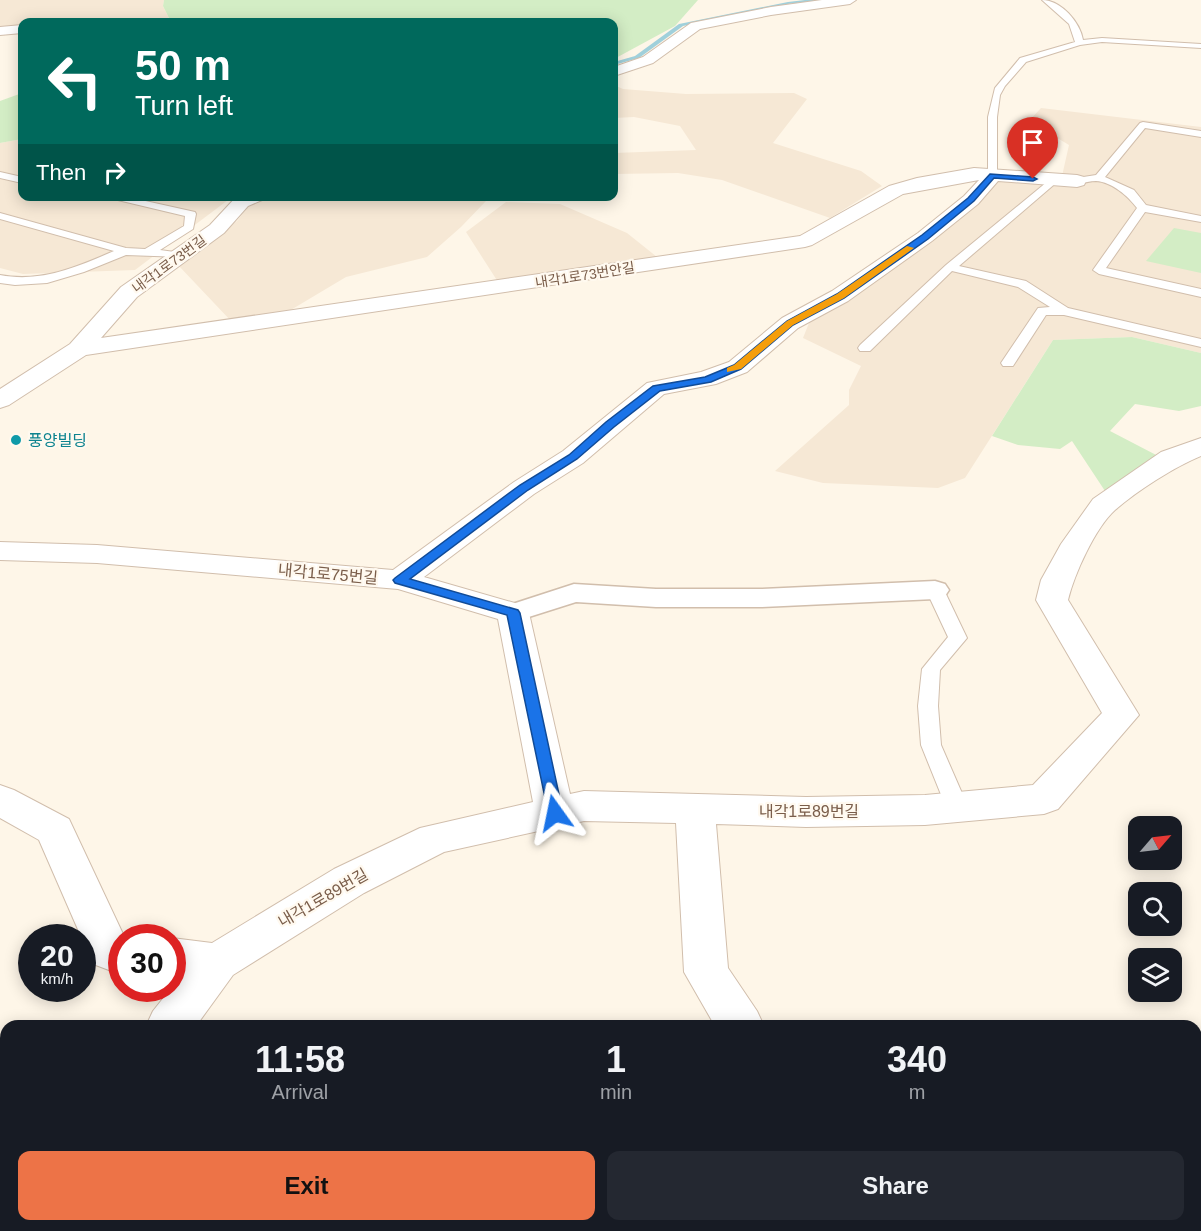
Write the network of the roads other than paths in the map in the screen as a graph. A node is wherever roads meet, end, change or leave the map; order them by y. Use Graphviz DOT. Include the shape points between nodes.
graph roads {
  1 [pos="850,0"];
  2 [pos="1046,0"];
  3 [pos="18,29"];
  4 [pos="0,31"];
  5 [pos="1079,43"];
  6 [pos="1201,45"];
  7 [pos="618,71"];
  8 [pos="1201,134"];
  9 [pos="0,175"];
  10 [pos="992,176"];
  11 [pos="1099,178"];
  12 [pos="18,179"];
  13 [pos="1053,180"];
  14 [pos="1077,181"];
  15 [pos="129,201"];
  16 [pos="243,201"];
  17 [pos="1142,208"];
  18 [pos="0,216"];
  19 [pos="1201,219"];
  20 [pos="125,251"];
  21 [pos="147,253"];
  22 [pos="178,255"];
  23 [pos="950,267"];
  24 [pos="0,279"];
  25 [pos="1201,293"];
  26 [pos="1064,311"];
  27 [pos="1201,343"];
  28 [pos="865,348"];
  29 [pos="79,349"];
  30 [pos="1008,363"];
  31 [pos="0,400"];
  32 [pos="1201,446"];
  33 [pos="0,551"];
  34 [pos="400,580"];
  35 [pos="934,590"];
  36 [pos="513,613"];
  37 [pos="0,800"];
  38 [pos="957,807"];
  39 [pos="695,809"];
  40 [pos="555,813"];
  41 [pos="108,949"];
  42 [pos="186,959"];
  43 [pos="217,962"];
  44 [pos="174,1020"];
  45 [pos="737,1020"];
  1 -- 7 [label="street" via="696,27 648,60"];
  2 -- 5 [label="lane" via="1065,14 1079,32"];
  3 -- 4 [label="street"];
  5 -- 6 [label="lane" via="1102,40"];
  5 -- 10 [label="lane" via="1023,60 998,89"];
  8 -- 11 [label="lane" via="1143,125"];
  9 -- 12 [label="lane"];
  10 -- 13 [label="street, 내각1로73번안길"];
  10 -- 29 [label="street, 내각1로73번안길" via="974,174 896,190 805,241"];
  10 -- 34 [label="street, 내각1로75번길" via="971,200 925,237 840,296 790,323 738,367 708,379 656,388 573,457 524,488"];
  11 -- 14 [label="lane"];
  11 -- 17 [label="lane" via="1130,192"];
  13 -- 14 [label="street, 내각1로73번안길"];
  13 -- 23 [label="lane"];
  15 -- 21 [label="lane" via="191,214 189,227"];
  16 -- 22 [label="street, 내각1로73번길" via="217,229"];
  17 -- 19 [label="lane"];
  17 -- 25 [label="lane" via="1099,270"];
  18 -- 20 [label="lane"];
  20 -- 21 [label="lane"];
  20 -- 24 [label="lane" via="71,273 15,284"];
  21 -- 22 [label="lane"];
  22 -- 29 [label="street, 내각1로73번길" via="129,292"];
  23 -- 26 [label="lane" via="1022,284"];
  23 -- 28 [label="lane"];
  26 -- 27 [label="lane"];
  26 -- 30 [label="lane" via="1042,311"];
  29 -- 31 [label="street, 내각1로73번길"];
  32 -- 38 [label="street, 내각1로89번길" via="1171,458 1103,505 1057,580 1052,600 1121,716 1044,799"];
  33 -- 34 [label="street, 내각1로75번길" via="97,554"];
  34 -- 36 [label="street"];
  35 -- 36 [label="street" via="762,598 574,593"];
  35 -- 38 [label="lane" via="958,638 931,669 931,745"];
  36 -- 40 [label="street"];
  37 -- 41 [label="street" via="55,830"];
  38 -- 39 [label="street, 내각1로89번길" via="806,812"];
  39 -- 40 [label="street, 내각1로89번길" via="584,806"];
  39 -- 45 [label="street" via="706,972"];
  40 -- 43 [label="street, 내각1로89번길" via="434,839 349,881"];
  42 -- 43 [label="street"];
  43 -- 44 [label="street, 내각1로89번길"];
}
